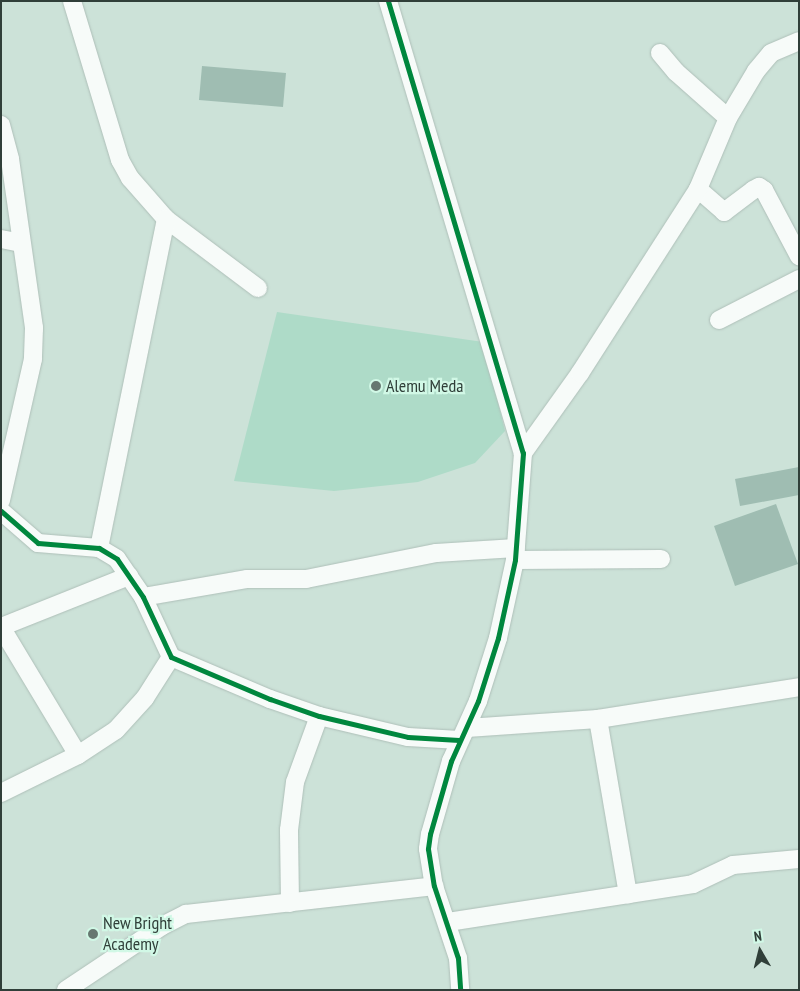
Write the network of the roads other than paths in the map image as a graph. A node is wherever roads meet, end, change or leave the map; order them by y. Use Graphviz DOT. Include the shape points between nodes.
graph roads {
  1 [pos="72,1"];
  2 [pos="388,1"];
  3 [pos="799,41"];
  4 [pos="660,53"];
  5 [pos="728,118"];
  6 [pos="1,125"];
  7 [pos="698,189"];
  8 [pos="166,219"];
  9 [pos="1,239"];
  10 [pos="21,243"];
  11 [pos="799,256"];
  12 [pos="799,279"];
  13 [pos="258,288"];
  14 [pos="719,320"];
  15 [pos="523,453"];
  16 [pos="1,500"];
  17 [pos="1,511"];
  18 [pos="99,548"];
  19 [pos="515,554"];
  20 [pos="661,559"];
  21 [pos="129,576"];
  22 [pos="143,597"];
  23 [pos="1,627"];
  24 [pos="171,657"];
  25 [pos="799,687"];
  26 [pos="319,716"];
  27 [pos="598,719"];
  28 [pos="463,734"];
  29 [pos="78,755"];
  30 [pos="3,789"];
  31 [pos="799,858"];
  32 [pos="434,886"];
  33 [pos="628,894"];
  34 [pos="290,903"];
  35 [pos="448,922"];
  36 [pos="66,990"];
  37 [pos="460,990"];
  1 -- 8 [label="street" via="120,160 144,197"];
  2 -- 15 [label="street"];
  3 -- 5 [label="street" via="772,53 756,71"];
  4 -- 5 [label="street" via="676,72"];
  5 -- 7 [label="street"];
  6 -- 10 [label="street" via="10,159"];
  7 -- 11 [label="street" via="724,212 753,190 759,187 764,190"];
  7 -- 15 [label="street" via="585,365"];
  8 -- 13 [label="street"];
  8 -- 18 [label="street"];
  9 -- 10 [label="street"];
  10 -- 16 [label="street" via="34,328 33,360"];
  12 -- 14 [label="street"];
  15 -- 19 [label="street"];
  17 -- 18 [label="street" via="38,543"];
  18 -- 21 [label="street" via="117,559"];
  19 -- 20 [label="street"];
  19 -- 22 [label="street" via="436,553 306,579 247,579"];
  19 -- 28 [label="street" via="498,638"];
  21 -- 22 [label="street"];
  21 -- 23 [label="street"];
  22 -- 24 [label="street"];
  23 -- 29 [label="street"];
  24 -- 26 [label="street"];
  24 -- 29 [label="street" via="128,720"];
  25 -- 27 [label="street"];
  26 -- 28 [label="street" via="408,736"];
  26 -- 34 [label="street" via="295,782 289,830"];
  27 -- 28 [label="street"];
  27 -- 33 [label="street"];
  28 -- 32 [label="street" via="430,834 428,849"];
  29 -- 30 [label="street"];
  31 -- 33 [label="street" via="733,865 693,884"];
  32 -- 34 [label="street"];
  32 -- 35 [label="street"];
  33 -- 35 [label="street"];
  34 -- 36 [label="street" via="186,914 162,926"];
  35 -- 37 [label="street" via="458,958"];
}
